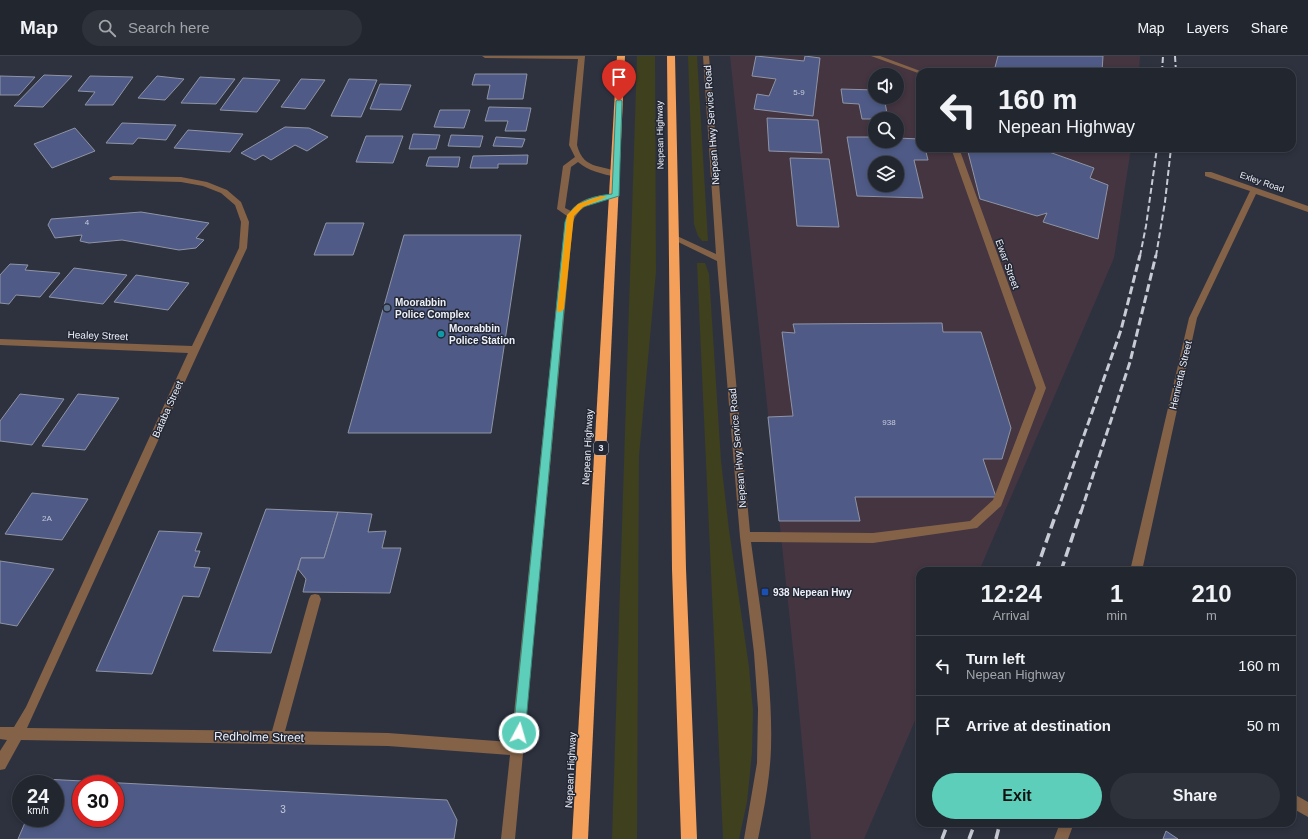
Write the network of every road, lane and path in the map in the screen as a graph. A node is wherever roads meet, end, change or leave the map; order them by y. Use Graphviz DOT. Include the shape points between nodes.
graph roads {
  1 [pos="485,56"];
  2 [pos="621,56"];
  3 [pos="671,56"];
  4 [pos="706,56"];
  5 [pos="874,56"];
  6 [pos="582,57"];
  7 [pos="916,71"];
  8 [pos="956,152"];
  9 [pos="577,159"];
  10 [pos="1208,174"];
  11 [pos="616,175"];
  12 [pos="113,178"];
  13 [pos="1254,190"];
  14 [pos="615,196"];
  15 [pos="1308,209"];
  16 [pos="570,215"];
  17 [pos="674,238"];
  18 [pos="720,259"];
  19 [pos="0,342"];
  20 [pos="194,350"];
  21 [pos="745,537"];
  22 [pos="1137,567"];
  23 [pos="315,599"];
  24 [pos="0,732"];
  25 [pos="17,733"];
  26 [pos="277,737"];
  27 [pos="517,748"];
  28 [pos="0,764"];
  29 [pos="1296,802"];
  30 [pos="1308,810"];
  31 [pos="1066,827"];
  32 [pos="508,839"];
  33 [pos="580,839"];
  34 [pos="689,839"];
  35 [pos="751,839"];
  36 [pos="1061,839"];
  1 -- 6 [label="street"];
  2 -- 11 [label="highway, Nepean Highway / 3"];
  3 -- 17 [label="highway, Nepean Highway"];
  4 -- 18 [label="street, Nepean Hwy Service Road"];
  5 -- 7 [label="street"];
  6 -- 9 [label="street" via="573,145"];
  8 -- 21 [label="street, Ewar Street" via="1041,388 997,503 973,525 873,538"];
  9 -- 11 [label="street"];
  9 -- 16 [label="street" via="567,166 561,209"];
  10 -- 13 [label="street, Exley Road"];
  11 -- 14 [label="highway, Nepean Highway / 3"];
  12 -- 20 [label="street, Bataba Street" via="200,182 225,191 236,199 242,208 247,234 243,248"];
  13 -- 15 [label="street, Exley Road"];
  13 -- 22 [label="street, Henrietta Street" via="1193,318"];
  14 -- 16 [label="street" via="590,200"];
  14 -- 33 [label="highway, Nepean Highway / 3"];
  16 -- 27 [label="street"];
  17 -- 18 [label="street"];
  17 -- 34 [label="highway, Nepean Highway" via="679,570"];
  18 -- 21 [label="street, Nepean Hwy Service Road"];
  19 -- 20 [label="street, Healey Street"];
  20 -- 25 [label="street, Bataba Street" via="30,711"];
  21 -- 35 [label="street, Nepean Hwy Service Road" via="762,676 765,738 760,801"];
  23 -- 26 [label="street"];
  24 -- 25 [label="street, Redholme Street"];
  25 -- 26 [label="street, Redholme Street"];
  25 -- 28 [label="street, Bataba Street"];
  26 -- 27 [label="street, Redholme Street"];
  27 -- 32 [label="street"];
  29 -- 30 [label="street"];
  31 -- 36 [label="street"];
}
